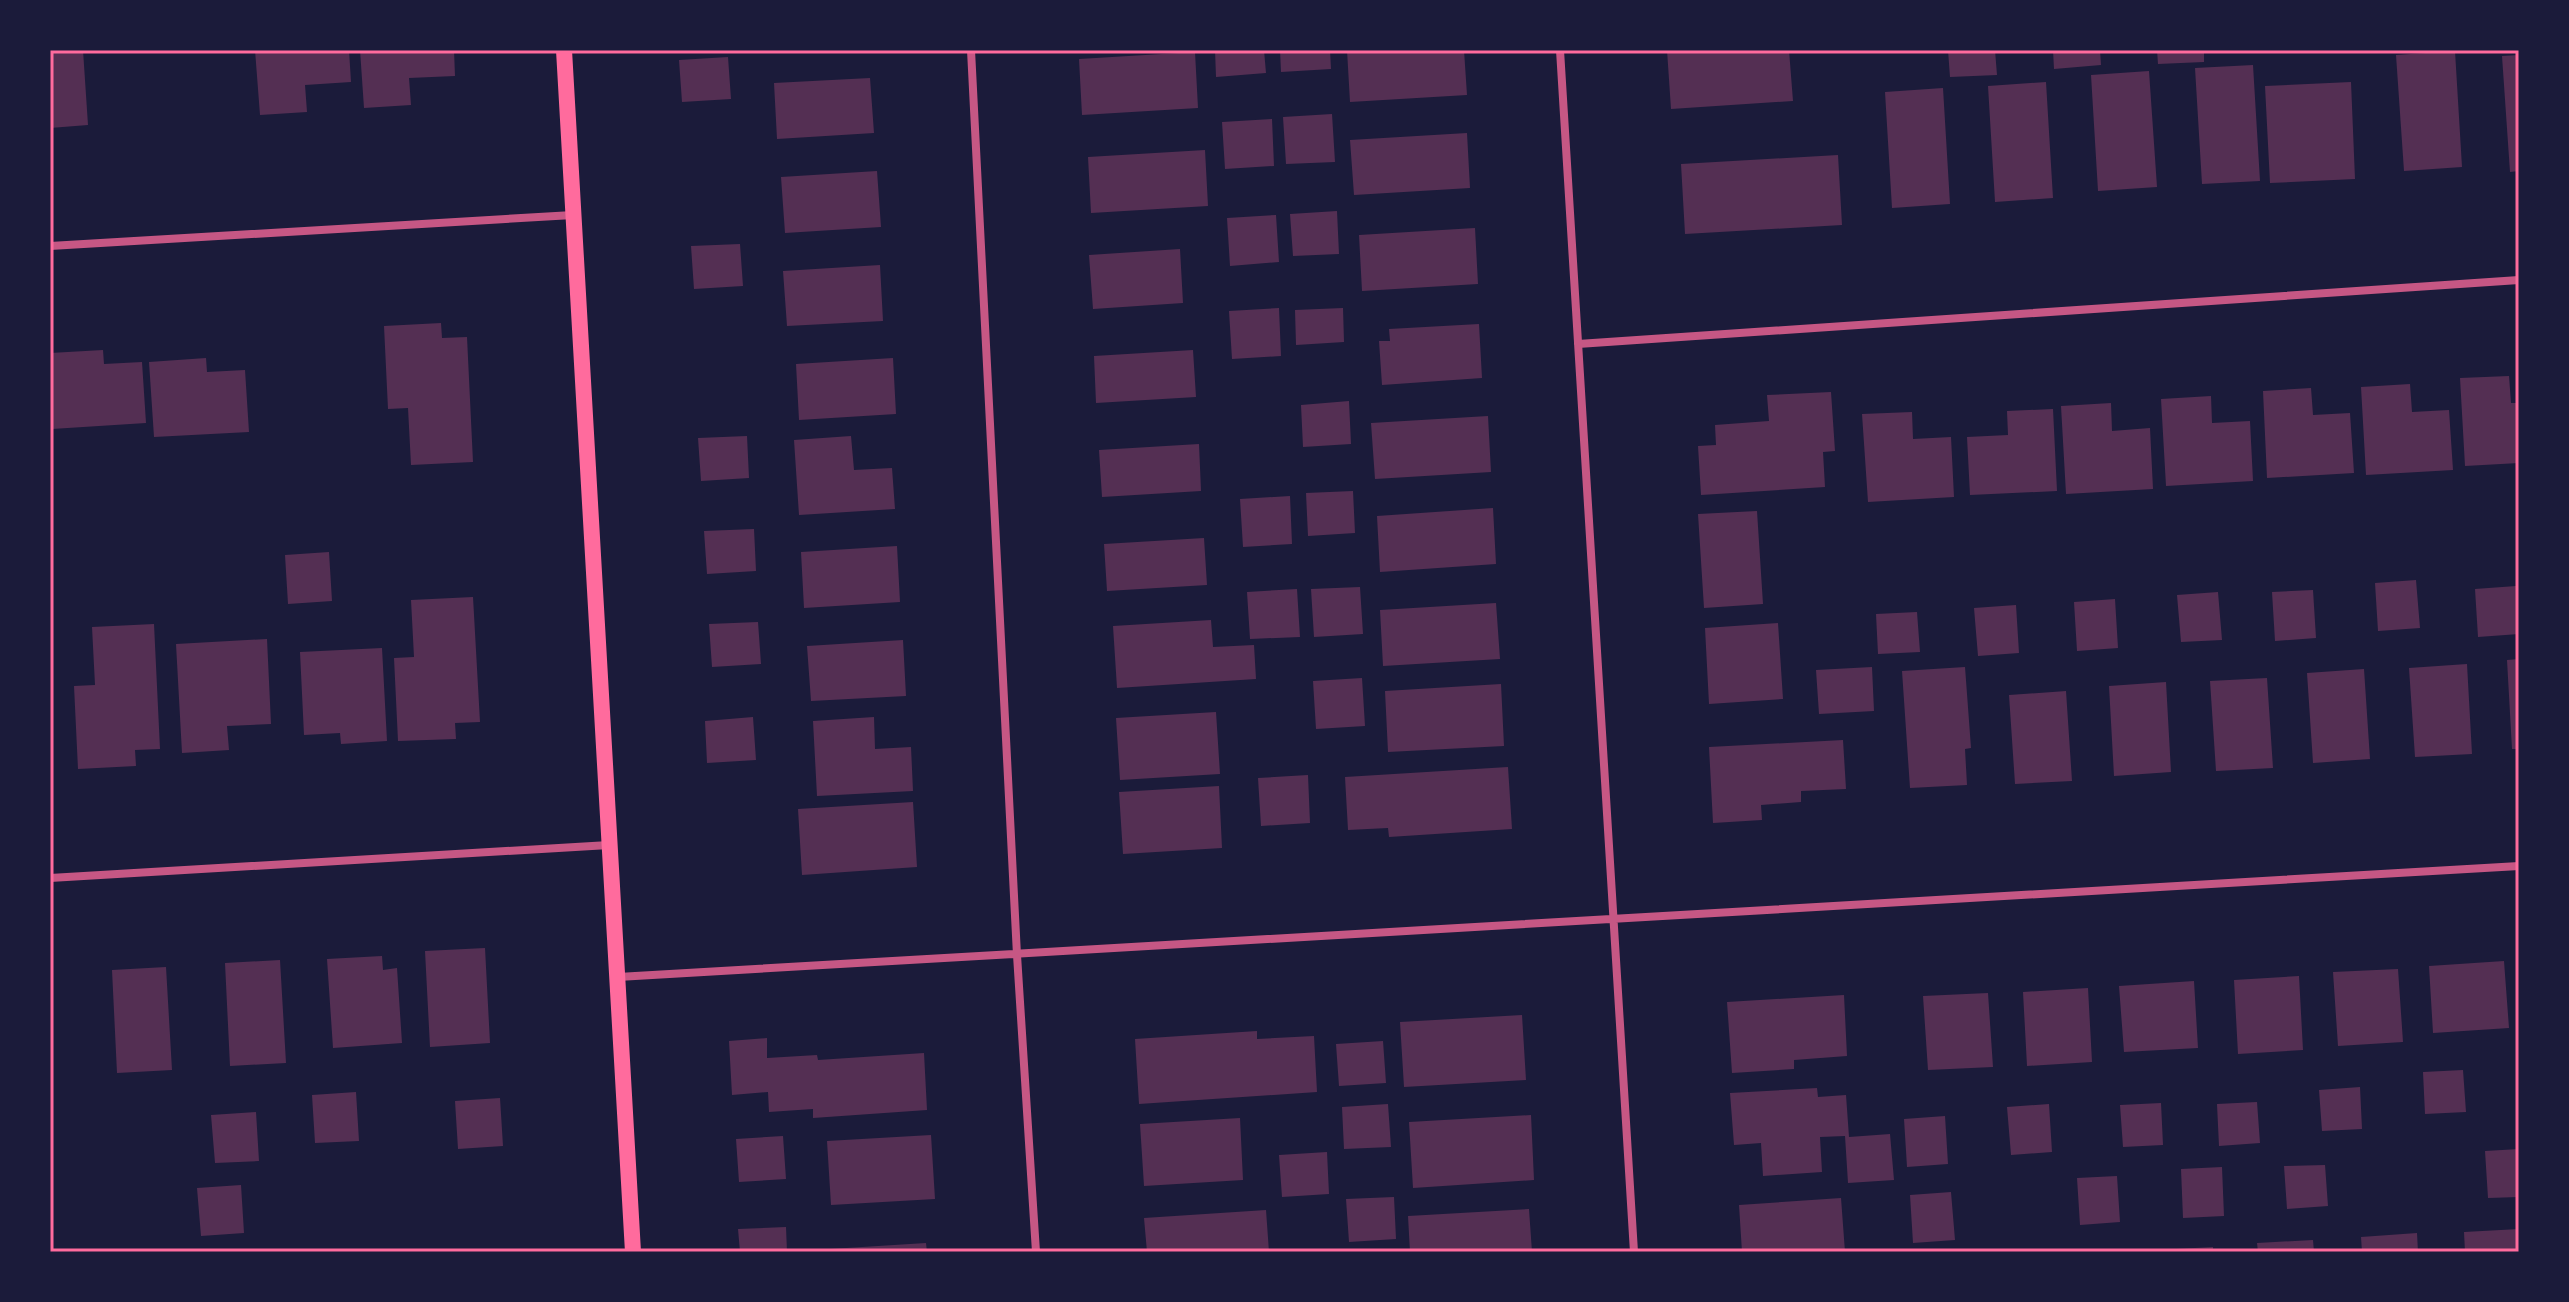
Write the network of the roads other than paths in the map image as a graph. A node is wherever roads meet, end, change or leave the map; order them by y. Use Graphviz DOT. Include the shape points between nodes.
graph roads {
  1 [pos="564,50"];
  2 [pos="971,50"];
  3 [pos="1560,50"];
  4 [pos="573,215"];
  5 [pos="50,246"];
  6 [pos="2519,280"];
  7 [pos="1578,344"];
  8 [pos="610,845"];
  9 [pos="2519,866"];
  10 [pos="50,878"];
  11 [pos="1614,920"];
  12 [pos="1017,955"];
  13 [pos="618,977"];
  14 [pos="633,1252"];
  15 [pos="1036,1252"];
  16 [pos="1634,1252"];
  1 -- 4 [label="main road"];
  2 -- 12 [label="street"];
  3 -- 7 [label="street"];
  4 -- 5 [label="street"];
  4 -- 8 [label="main road"];
  6 -- 7 [label="street"];
  7 -- 11 [label="street"];
  8 -- 10 [label="street"];
  8 -- 13 [label="main road"];
  9 -- 11 [label="street"];
  11 -- 12 [label="street"];
  11 -- 16 [label="street"];
  12 -- 13 [label="street"];
  12 -- 15 [label="street"];
  13 -- 14 [label="main road"];
}
